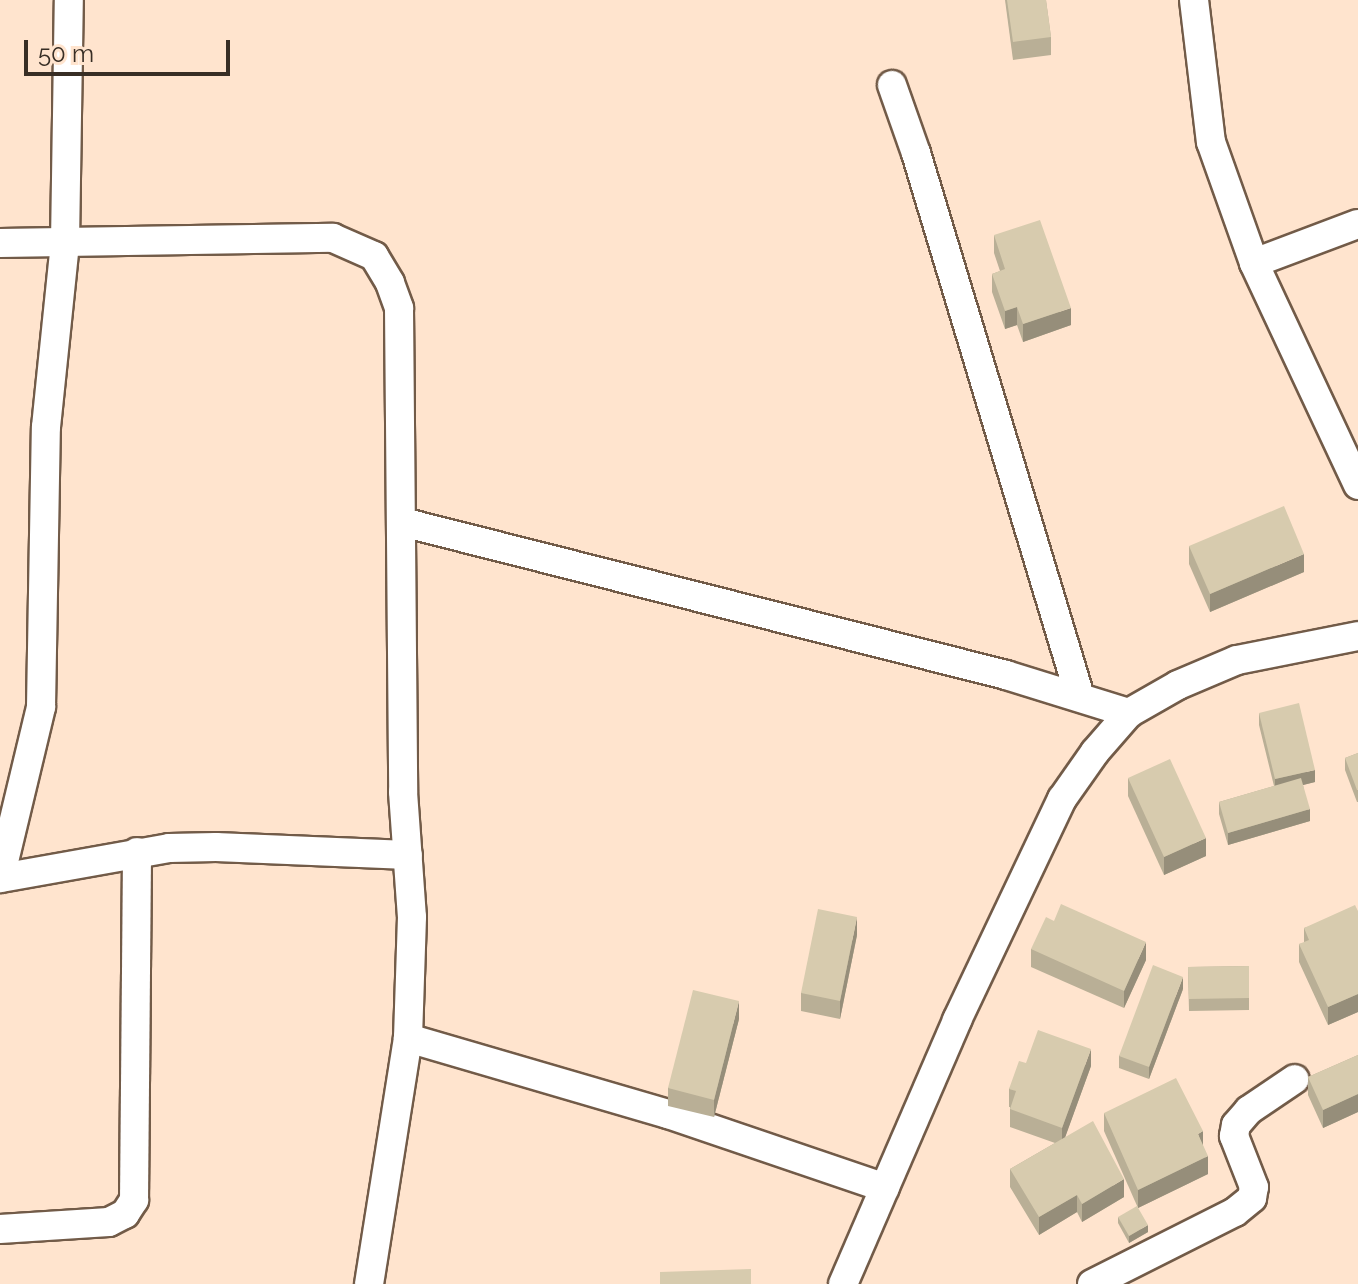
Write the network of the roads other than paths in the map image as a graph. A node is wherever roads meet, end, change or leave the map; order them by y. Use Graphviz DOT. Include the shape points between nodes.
graph roads {
  1 [pos="69,0"];
  2 [pos="1194,0"];
  3 [pos="892,85"];
  4 [pos="1358,224"];
  5 [pos="0,243"];
  6 [pos="65,243"];
  7 [pos="1254,263"];
  8 [pos="1358,485"];
  9 [pos="402,522"];
  10 [pos="1358,636"];
  11 [pos="1080,697"];
  12 [pos="1129,713"];
  13 [pos="137,852"];
  14 [pos="408,855"];
  15 [pos="1,878"];
  16 [pos="408,1038"];
  17 [pos="1295,1079"];
  18 [pos="885,1188"];
  19 [pos="0,1229"];
  20 [pos="848,1282"];
  21 [pos="369,1284"];
  22 [pos="1092,1284"];
  1 -- 6 [label="street"];
  2 -- 7 [label="street" via="1211,142"];
  3 -- 11 [label="street"];
  4 -- 7 [label="street"];
  5 -- 6 [label="street"];
  6 -- 9 [label="street" via="333,238 374,256 399,308"];
  6 -- 15 [label="street" via="46,427 41,707"];
  7 -- 8 [label="street"];
  9 -- 11 [label="street"];
  9 -- 14 [label="street"];
  10 -- 12 [label="street" via="1237,660"];
  11 -- 12 [label="street"];
  12 -- 18 [label="street" via="1062,799 957,1020"];
  13 -- 14 [label="street" via="216,847"];
  13 -- 15 [label="street"];
  13 -- 19 [label="street" via="134,1200 125,1214 109,1222"];
  14 -- 16 [label="street"];
  16 -- 18 [label="street" via="668,1114"];
  16 -- 21 [label="street"];
  17 -- 22 [label="street" via="1236,1125 1234,1136 1254,1187 1252,1198 1235,1212"];
  18 -- 20 [label="street"];
}
